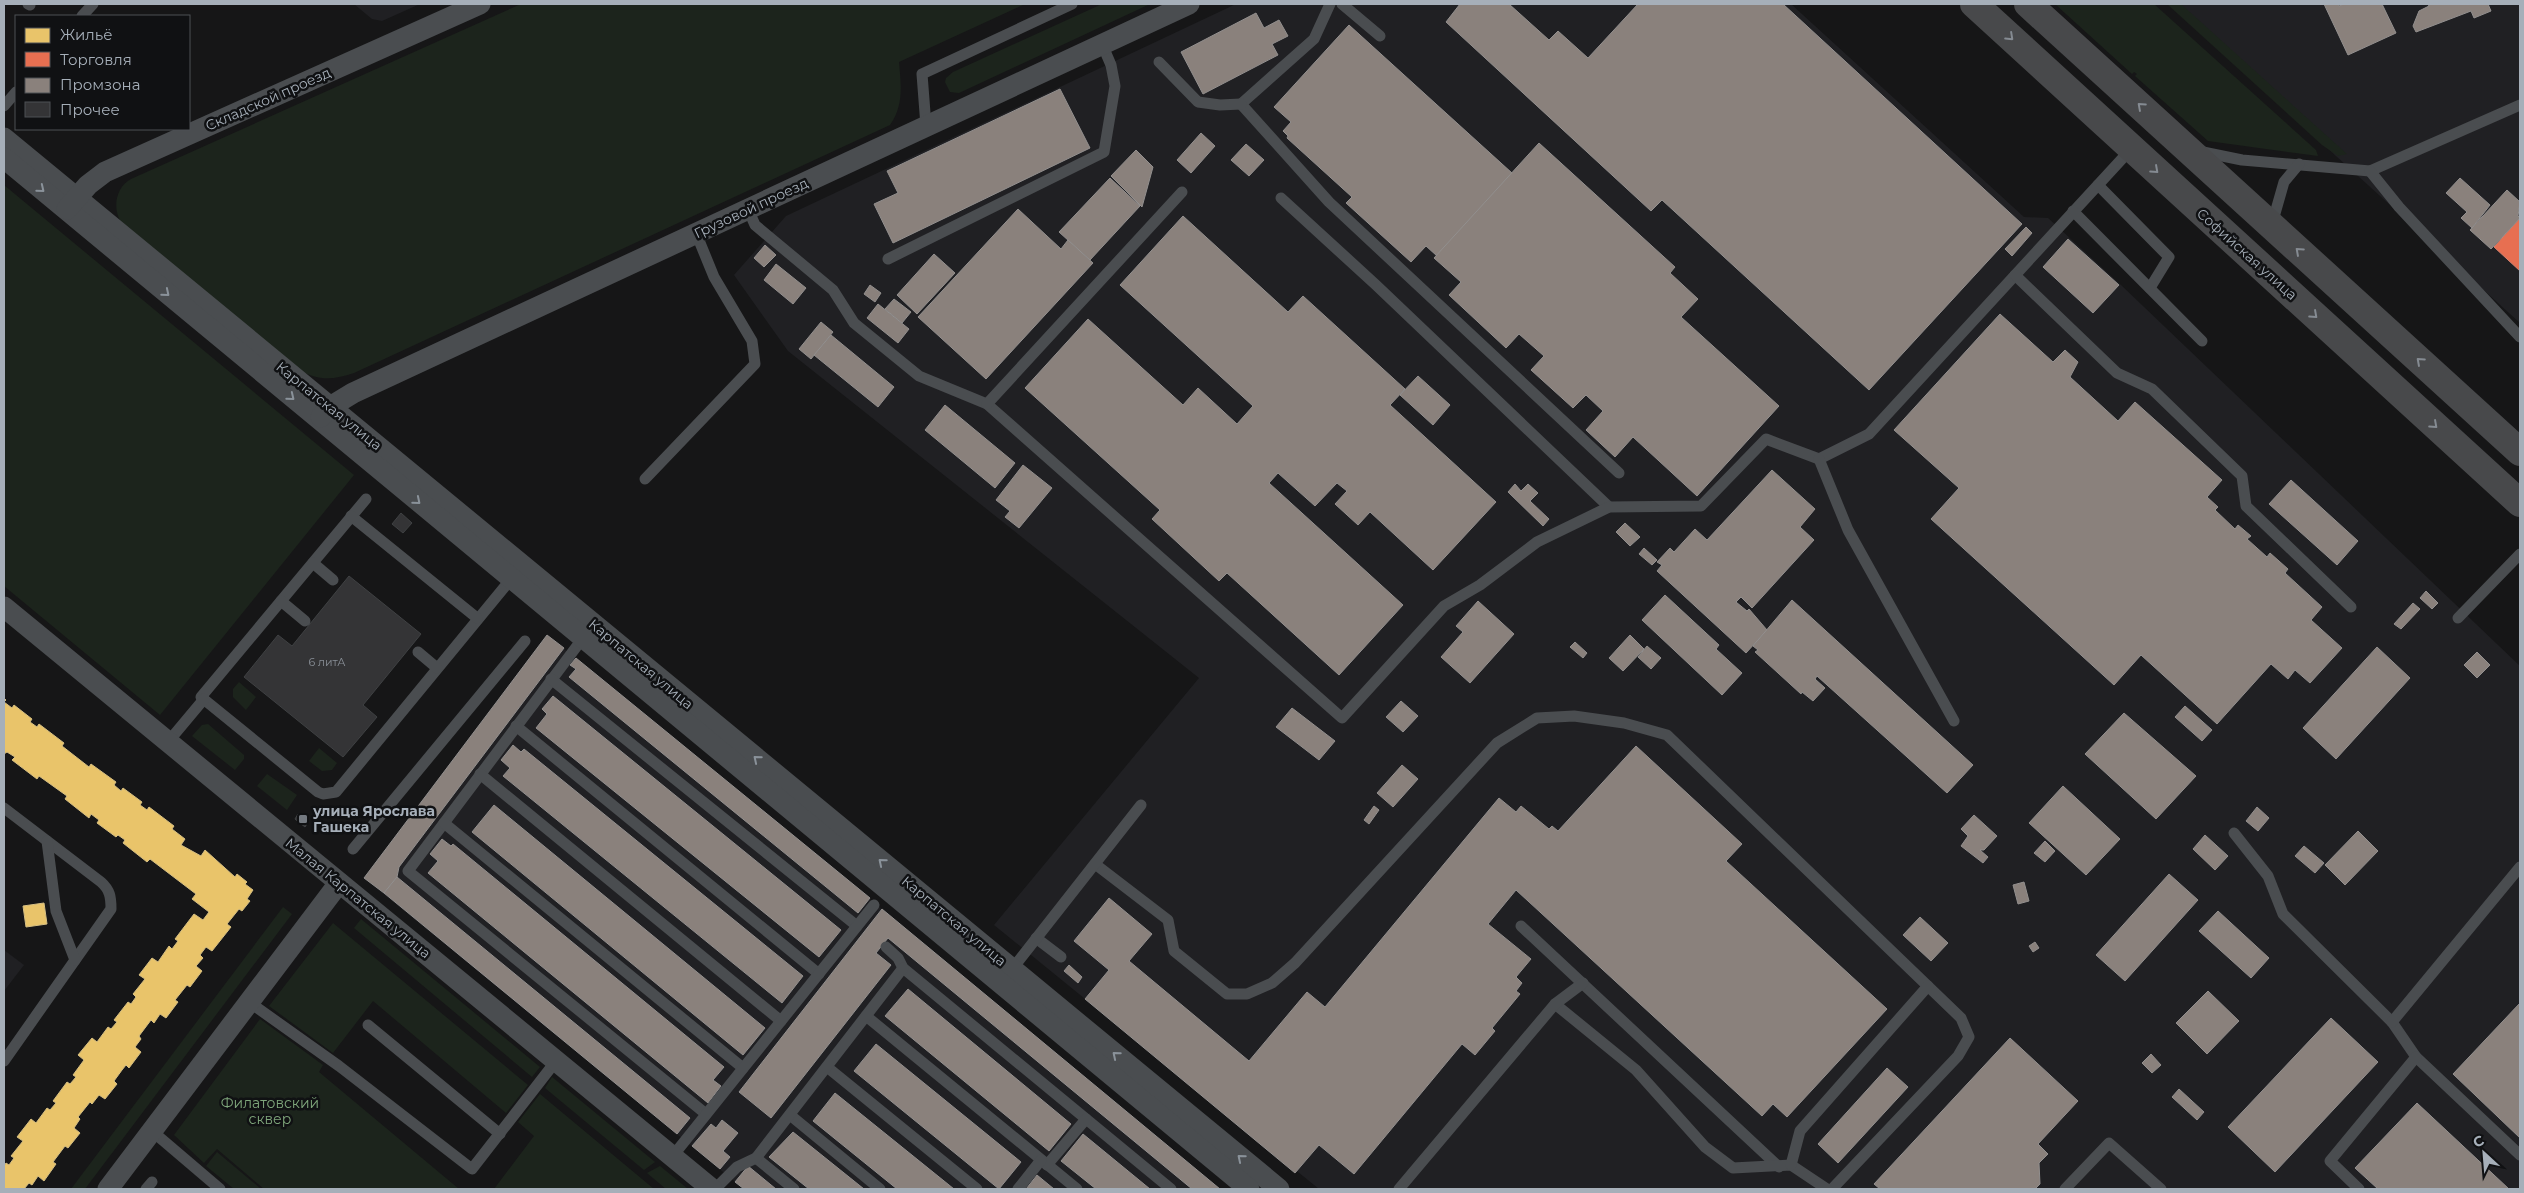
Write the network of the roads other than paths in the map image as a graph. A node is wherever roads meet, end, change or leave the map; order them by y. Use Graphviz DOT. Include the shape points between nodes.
graph roads {
  1 [pos="93,4"];
  2 [pos="480,4"];
  3 [pos="1072,4"];
  4 [pos="1189,4"];
  5 [pos="1330,4"];
  6 [pos="1342,4"];
  7 [pos="1974,4"];
  8 [pos="2028,4"];
  9 [pos="83,15"];
  10 [pos="1380,36"];
  11 [pos="1102,44"];
  12 [pos="1159,62"];
  13 [pos="15,93"];
  14 [pos="1241,104"];
  15 [pos="2520,105"];
  16 [pos="4,106"];
  17 [pos="926,126"];
  18 [pos="4,138"];
  19 [pos="2132,148"];
  20 [pos="2186,148"];
  21 [pos="4,158"];
  22 [pos="2299,164"];
  23 [pos="2370,171"];
  24 [pos="2098,185"];
  25 [pos="1182,192"];
  26 [pos="1281,198"];
  27 [pos="71,204"];
  28 [pos="748,209"];
  29 [pos="2074,210"];
  30 [pos="2272,226"];
  31 [pos="696,234"];
  32 [pos="888,259"];
  33 [pos="2015,275"];
  34 [pos="2150,288"];
  35 [pos="2520,337"];
  36 [pos="2202,341"];
  37 [pos="987,404"];
  38 [pos="324,413"];
  39 [pos="2520,452"];
  40 [pos="1818,459"];
  41 [pos="1619,473"];
  42 [pos="645,479"];
  43 [pos="366,499"];
  44 [pos="2520,503"];
  45 [pos="1609,507"];
  46 [pos="352,516"];
  47 [pos="2520,554"];
  48 [pos="312,563"];
  49 [pos="511,579"];
  50 [pos="333,580"];
  51 [pos="281,601"];
  52 [pos="4,607"];
  53 [pos="2351,607"];
  54 [pos="477,618"];
  55 [pos="2458,618"];
  56 [pos="304,621"];
  57 [pos="583,638"];
  58 [pos="525,641"];
  59 [pos="418,652"];
  60 [pos="437,668"];
  61 [pos="552,680"];
  62 [pos="204,699"];
  63 [pos="1954,722"];
  64 [pos="516,726"];
  65 [pos="168,742"];
  66 [pos="480,774"];
  67 [pos="1141,805"];
  68 [pos="4,808"];
  69 [pos="444,823"];
  70 [pos="2234,833"];
  71 [pos="48,841"];
  72 [pos="353,849"];
  73 [pos="1095,864"];
  74 [pos="2520,867"];
  75 [pos="339,883"];
  76 [pos="874,905"];
  77 [pos="857,926"];
  78 [pos="1521,926"];
  79 [pos="1036,938"];
  80 [pos="886,947"];
  81 [pos="1060,957"];
  82 [pos="75,960"];
  83 [pos="903,968"];
  84 [pos="819,974"];
  85 [pos="1006,976"];
  86 [pos="1583,983"];
  87 [pos="1928,986"];
  88 [pos="249,1002"];
  89 [pos="1555,1004"];
  90 [pos="866,1016"];
  91 [pos="781,1021"];
  92 [pos="2392,1022"];
  93 [pos="368,1025"];
  94 [pos="2416,1057"];
  95 [pos="4,1061"];
  96 [pos="556,1061"];
  97 [pos="827,1067"];
  98 [pos="743,1068"];
  99 [pos="706,1114"];
  100 [pos="790,1115"];
  101 [pos="1086,1119"];
  102 [pos="152,1131"];
  103 [pos="500,1134"];
  104 [pos="2520,1155"];
  105 [pos="672,1157"];
  106 [pos="756,1158"];
  107 [pos="1044,1163"];
  108 [pos="1785,1166"];
  109 [pos="116,1186"];
  110 [pos="220,1189"];
  111 [pos="713,1189"];
  112 [pos="794,1189"];
  113 [pos="880,1189"];
  114 [pos="977,1189"];
  115 [pos="1018,1189"];
  116 [pos="1077,1189"];
  117 [pos="1170,1189"];
  118 [pos="1250,1189"];
  119 [pos="1279,1189"];
  120 [pos="1398,1189"];
  121 [pos="1827,1189"];
  122 [pos="1832,1189"];
  123 [pos="2065,1189"];
  124 [pos="2161,1189"];
  125 [pos="2359,1189"];
  1 -- 9 [label="lane"];
  2 -- 27 [label="street, Складской проезд" via="105,172"];
  3 -- 17 [label="lane" via="922,74"];
  4 -- 11 [label="street, Грузовой проезд"];
  5 -- 14 [label="lane" via="1314,39"];
  6 -- 10 [label="lane"];
  7 -- 19 [label="main road, Софийская улица, one-way"];
  20 -- 8 [label="main road, one-way"];
  11 -- 17 [label="street, Грузовой проезд"];
  11 -- 32 [label="lane" via="1115,86 1104,152"];
  12 -- 14 [label="lane" via="1198,102"];
  13 -- 16 [label="lane"];
  14 -- 41 [label="lane" via="1329,202"];
  15 -- 23 [label="lane"];
  17 -- 28 [label="street, Грузовой проезд"];
  18 -- 27 [label="street, Карпатская улица"];
  19 -- 24 [label="lane"];
  19 -- 44 [label="main road, Софийская улица, one-way"];
  20 -- 22 [label="lane" via="2242,160"];
  20 -- 30 [label="main road"];
  21 -- 27 [label="street, Карпатская улица, one-way"];
  22 -- 23 [label="lane"];
  22 -- 30 [label="lane" via="2284,182"];
  23 -- 35 [label="lane" via="2399,208"];
  24 -- 29 [label="lane"];
  24 -- 34 [label="lane" via="2169,257"];
  25 -- 37 [label="lane"];
  26 -- 45 [label="lane"];
  27 -- 38 [label="street, Карпатская улица"];
  28 -- 31 [label="street, Грузовой проезд"];
  28 -- 37 [label="lane" via="755,225 833,290 854,323 904,364 919,376"];
  29 -- 33 [label="lane"];
  29 -- 34 [label="lane"];
  39 -- 30 [label="main road, one-way"];
  31 -- 38 [label="street, Грузовой проезд" via="353,393"];
  31 -- 42 [label="lane" via="714,277 752,341 756,364"];
  33 -- 40 [label="lane" via="1869,434"];
  33 -- 53 [label="lane" via="2117,373 2152,389 2242,476 2246,506"];
  34 -- 36 [label="lane"];
  37 -- 45 [label="lane" via="1342,718 1444,606 1480,585 1537,542"];
  38 -- 49 [label="street, Карпатская улица, one-way"];
  85 -- 38 [label="street, Карпатская улица, one-way"];
  40 -- 45 [label="lane" via="1766,439 1700,506"];
  40 -- 63 [label="lane" via="1848,530"];
  43 -- 46 [label="lane"];
  46 -- 48 [label="lane"];
  46 -- 54 [label="lane"];
  47 -- 55 [label="lane"];
  48 -- 50 [label="lane"];
  48 -- 51 [label="lane"];
  49 -- 54 [label="lane"];
  49 -- 57 [label="street, Карпатская улица"];
  51 -- 56 [label="lane"];
  51 -- 62 [label="lane" via="201,697"];
  52 -- 65 [label="street, Малая Карпатская улица"];
  54 -- 60 [label="lane"];
  57 -- 61 [label="lane"];
  57 -- 85 [label="street, Карпатская улица"];
  58 -- 72 [label="lane"];
  59 -- 60 [label="lane"];
  60 -- 62 [label="lane" via="336,792 329,794 318,792"];
  61 -- 64 [label="lane"];
  61 -- 77 [label="lane"];
  62 -- 65 [label="lane"];
  64 -- 66 [label="lane"];
  64 -- 84 [label="lane"];
  65 -- 75 [label="street, Малая Карпатская улица"];
  66 -- 69 [label="lane"];
  66 -- 91 [label="lane"];
  67 -- 73 [label="lane"];
  68 -- 71 [label="lane"];
  69 -- 98 [label="lane"];
  69 -- 99 [label="lane" via="408,871"];
  70 -- 92 [label="lane" via="2268,876 2283,914"];
  71 -- 82 [label="lane" via="56,911"];
  71 -- 82 [label="lane" via="108,888 111,898 111,909"];
  73 -- 79 [label="lane"];
  73 -- 87 [label="lane" via="1168,920 1174,951 1227,994 1247,994 1272,983 1295,963 1497,742 1537,718 1574,716 1624,723 1667,735"];
  74 -- 92 [label="lane"];
  75 -- 88 [label="street"];
  75 -- 96 [label="street, Малая Карпатская улица"];
  76 -- 77 [label="lane"];
  77 -- 84 [label="lane"];
  78 -- 86 [label="lane"];
  79 -- 81 [label="lane"];
  79 -- 85 [label="lane"];
  80 -- 83 [label="lane"];
  82 -- 95 [label="lane"];
  83 -- 90 [label="lane"];
  83 -- 101 [label="lane"];
  84 -- 91 [label="lane"];
  85 -- 118 [label="street, Карпатская улица"];
  119 -- 85 [label="street, Карпатская улица, one-way"];
  86 -- 89 [label="lane"];
  86 -- 108 [label="lane"];
  87 -- 108 [label="lane" via="1800,1130"];
  87 -- 122 [label="lane" via="1961,1018 1969,1037 1958,1056"];
  88 -- 102 [label="street"];
  88 -- 103 [label="lane" via="339,1066 472,1169"];
  89 -- 108 [label="lane" via="1636,1070 1705,1147 1733,1168"];
  89 -- 120 [label="lane"];
  90 -- 97 [label="lane"];
  90 -- 107 [label="lane"];
  91 -- 98 [label="lane"];
  92 -- 94 [label="lane"];
  93 -- 103 [label="lane"];
  94 -- 104 [label="lane"];
  94 -- 125 [label="lane" via="2330,1161"];
  96 -- 103 [label="lane"];
  96 -- 105 [label="street, Малая Карпатская улица"];
  97 -- 100 [label="lane"];
  97 -- 114 [label="lane"];
  98 -- 99 [label="lane"];
  99 -- 105 [label="lane"];
  100 -- 106 [label="lane"];
  100 -- 113 [label="lane"];
  101 -- 107 [label="lane"];
  101 -- 117 [label="lane"];
  102 -- 109 [label="street"];
  102 -- 110 [label="lane"];
  105 -- 111 [label="street, Малая Карпатская улица"];
  106 -- 111 [label="lane" via="737,1167"];
  106 -- 112 [label="lane"];
  107 -- 115 [label="lane"];
  107 -- 116 [label="lane"];
  108 -- 121 [label="lane"];
  123 -- 124 [label="lane" via="2109,1143"];
}
